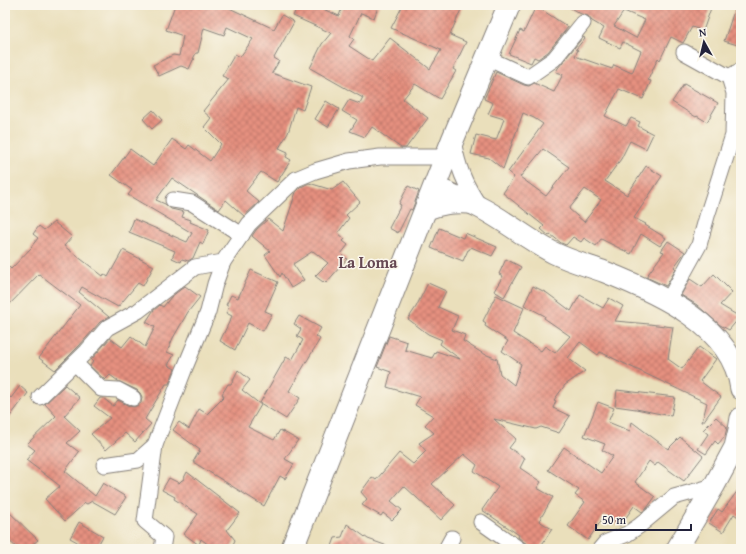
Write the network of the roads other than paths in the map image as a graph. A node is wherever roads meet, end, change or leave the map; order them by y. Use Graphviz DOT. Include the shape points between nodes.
graph roads {
  1 [pos="509,5"];
  2 [pos="583,23"];
  3 [pos="684,52"];
  4 [pos="487,58"];
  5 [pos="735,74"];
  6 [pos="450,148"];
  7 [pos="435,187"];
  8 [pos="173,200"];
  9 [pos="480,207"];
  10 [pos="425,213"];
  11 [pos="242,235"];
  12 [pos="223,262"];
  13 [pos="668,301"];
  14 [pos="75,363"];
  15 [pos="741,385"];
  16 [pos="40,397"];
  17 [pos="133,398"];
  18 [pos="741,418"];
  19 [pos="155,445"];
  20 [pos="104,465"];
  21 [pos="714,486"];
  22 [pos="481,522"];
  23 [pos="162,549"];
  24 [pos="292,549"];
  25 [pos="519,549"];
  26 [pos="600,549"];
  27 [pos="677,549"];
  1 -- 4 [label="main road"];
  2 -- 4 [label="street" via="554,59 528,77"];
  3 -- 5 [label="street"];
  4 -- 6 [label="main road"];
  5 -- 13 [label="street" via="733,135 699,245"];
  6 -- 7 [label="main road"];
  6 -- 9 [label="street" via="470,193"];
  6 -- 11 [label="street" via="349,161 315,171 296,179"];
  7 -- 9 [label="main road"];
  7 -- 10 [label="main road"];
  8 -- 11 [label="street" via="192,203"];
  9 -- 10 [label="street" via="446,206"];
  9 -- 13 [label="main road" via="555,253 613,275"];
  10 -- 24 [label="main road"];
  11 -- 12 [label="street"];
  12 -- 14 [label="street" via="195,267 138,311 107,328"];
  12 -- 19 [label="street" via="208,312"];
  13 -- 15 [label="main road" via="717,338 728,352"];
  14 -- 16 [label="street"];
  14 -- 17 [label="street" via="101,389 118,390"];
  18 -- 21 [label="main road" via="735,447"];
  19 -- 20 [label="street" via="138,460"];
  19 -- 23 [label="street" via="145,521 164,537"];
  21 -- 26 [label="street" via="674,497 639,526 605,543"];
  21 -- 27 [label="main road"];
  22 -- 25 [label="street"];
}
